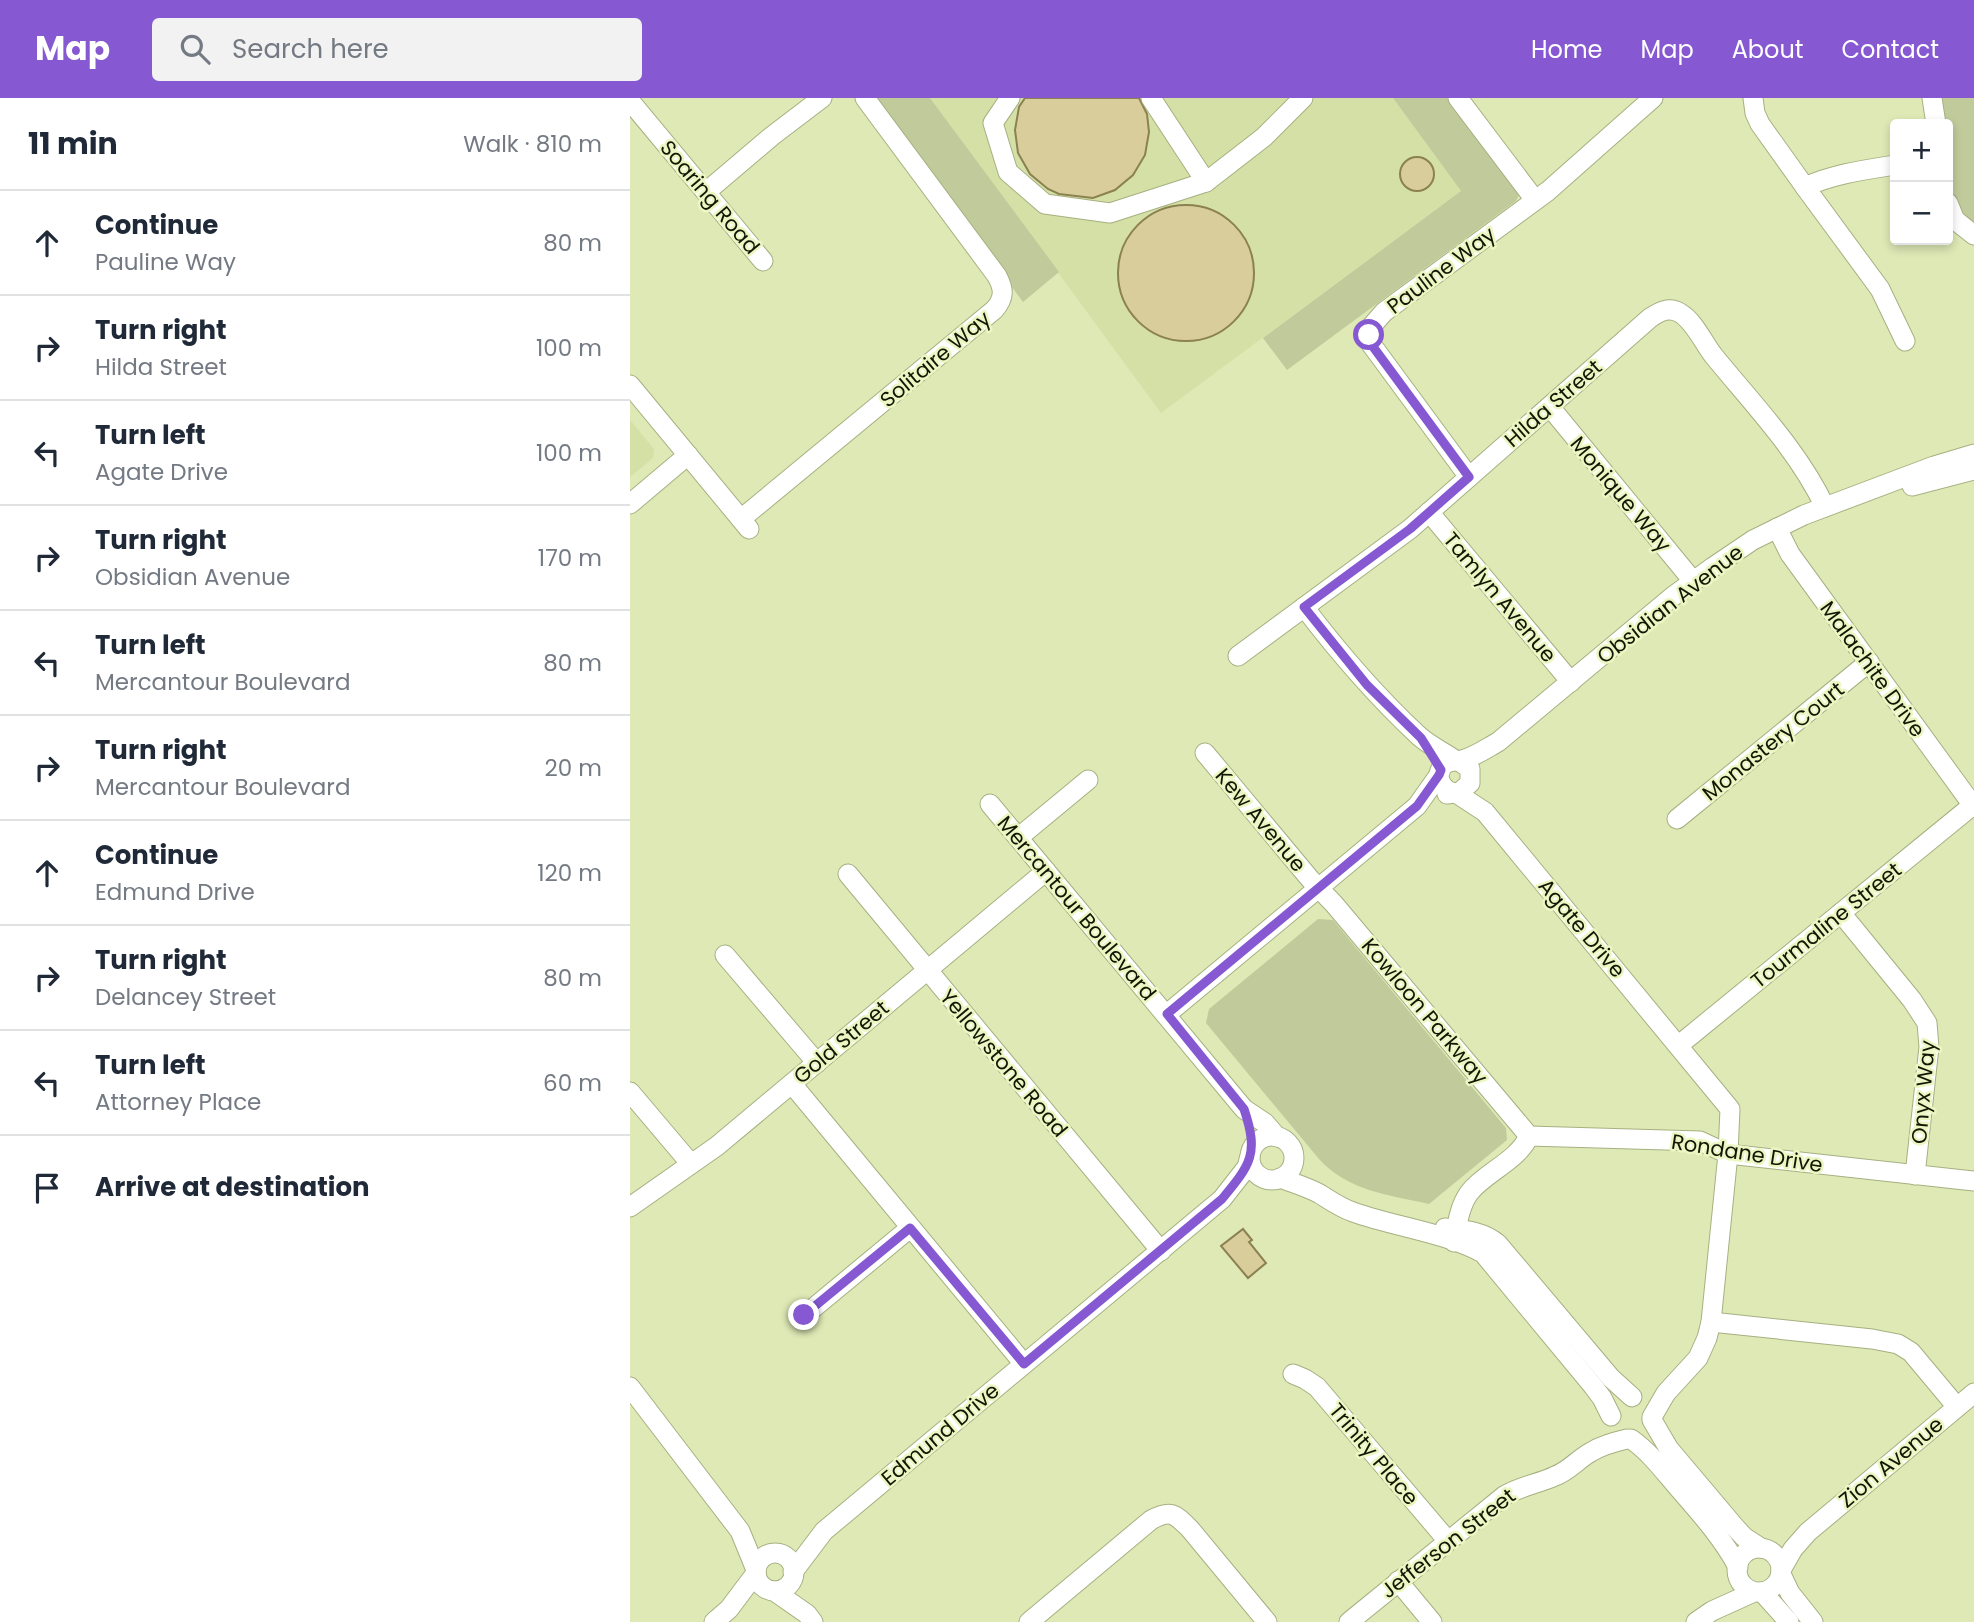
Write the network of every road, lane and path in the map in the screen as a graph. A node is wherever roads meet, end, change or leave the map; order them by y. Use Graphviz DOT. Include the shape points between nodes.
graph roads {
  1 [pos="822,98"];
  2 [pos="865,98"];
  3 [pos="1010,98"];
  4 [pos="1151,98"];
  5 [pos="1303,98"];
  6 [pos="1458,98"];
  7 [pos="1653,98"];
  8 [pos="1753,98"];
  9 [pos="1932,98"];
  10 [pos="630,101"];
  11 [pos="1935,119"];
  12 [pos="1890,166"];
  13 [pos="1206,182"];
  14 [pos="1805,187"];
  15 [pos="705,192"];
  16 [pos="1535,200"];
  17 [pos="1953,215"];
  18 [pos="1974,235"];
  19 [pos="763,261"];
  20 [pos="1905,341"];
  21 [pos="630,385"];
  22 [pos="1549,407"];
  23 [pos="1974,454"];
  24 [pos="688,455"];
  25 [pos="1974,470"];
  26 [pos="1469,477"];
  27 [pos="1859,495"];
  28 [pos="630,504"];
  29 [pos="1825,507"];
  30 [pos="1429,512"];
  31 [pos="1777,528"];
  32 [pos="1693,581"];
  33 [pos="1304,607"];
  34 [pos="1238,656"];
  35 [pos="1869,663"];
  36 [pos="1571,682"];
  37 [pos="1498,742"];
  38 [pos="1205,753"];
  39 [pos="1449,767"];
  40 [pos="1088,780"];
  41 [pos="1462,786"];
  42 [pos="990,804"];
  43 [pos="1417,806"];
  44 [pos="1973,806"];
  45 [pos="1677,819"];
  46 [pos="1018,838"];
  47 [pos="1046,871"];
  48 [pos="848,874"];
  49 [pos="1319,887"];
  50 [pos="1841,913"];
  51 [pos="725,955"];
  52 [pos="927,970"];
  53 [pos="1167,1014"];
  54 [pos="1679,1045"];
  55 [pos="817,1063"];
  56 [pos="792,1084"];
  57 [pos="630,1092"];
  58 [pos="1244,1109"];
  59 [pos="1529,1136"];
  60 [pos="1277,1137"];
  61 [pos="1251,1153"];
  62 [pos="1728,1154"];
  63 [pos="1294,1160"];
  64 [pos="691,1164"];
  65 [pos="1915,1175"];
  66 [pos="1273,1179"];
  67 [pos="1974,1181"];
  68 [pos="1318,1194"];
  69 [pos="1222,1199"];
  70 [pos="630,1207"];
  71 [pos="910,1228"];
  72 [pos="1455,1236"];
  73 [pos="1161,1251"];
  74 [pos="804,1315"];
  75 [pos="1711,1322"];
  76 [pos="1024,1364"];
  77 [pos="1293,1374"];
  78 [pos="1676,1381"];
  79 [pos="630,1387"];
  80 [pos="1974,1393"];
  81 [pos="1634,1398"];
  82 [pos="1956,1408"];
  83 [pos="1610,1417"];
  84 [pos="1652,1419"];
  85 [pos="1629,1439"];
  86 [pos="1589,1453"];
  87 [pos="740,1531"];
  88 [pos="1808,1532"];
  89 [pos="820,1535"];
  90 [pos="1448,1541"];
  91 [pos="1763,1549"];
  92 [pos="776,1553"];
  93 [pos="1737,1569"];
  94 [pos="756,1571"];
  95 [pos="1781,1572"];
  96 [pos="793,1575"];
  97 [pos="1398,1581"];
  98 [pos="771,1590"];
  99 [pos="1758,1592"];
  100 [pos="722,1616"];
  101 [pos="1704,1616"];
  102 [pos="810,1618"];
  103 [pos="1029,1622"];
  104 [pos="1267,1622"];
  105 [pos="1349,1622"];
  106 [pos="1432,1622"];
  107 [pos="1789,1622"];
  108 [pos="1813,1622"];
  1 -- 15 [label="street"];
  2 -- 24 [label="street, Solitaire Way" via="996,276 1003,298 745,524"];
  3 -- 13 [label="street" via="993,123 1008,172 1045,204 1110,213"];
  4 -- 13 [label="street"];
  5 -- 13 [label="street" via="1264,137"];
  6 -- 16 [label="street"];
  7 -- 16 [label="street, Pauline Way"];
  8 -- 14 [label="street" via="1760,124"];
  9 -- 11 [label="street"];
  10 -- 15 [label="street, Soaring Road"];
  12 -- 14 [label="street" via="1843,173"];
  14 -- 20 [label="street" via="1880,289"];
  15 -- 19 [label="street, Soaring Road"];
  16 -- 26 [label="street, Pauline Way" via="1384,312 1370,328 1371,344"];
  17 -- 18 [label="street"];
  21 -- 24 [label="street"];
  22 -- 26 [label="street, Hilda Street"];
  22 -- 29 [label="street, Hilda Street" via="1650,318 1665,310 1677,312 1775,430"];
  22 -- 32 [label="street, Monique Way"];
  23 -- 27 [label="street, Obsidian Avenue"];
  24 -- 28 [label="street"];
  25 -- 27 [label="street, Obsidian Avenue"];
  26 -- 30 [label="street, Hilda Street"];
  27 -- 29 [label="street, Obsidian Avenue"];
  29 -- 31 [label="street, Obsidian Avenue"];
  30 -- 33 [label="street, Hilda Street"];
  30 -- 36 [label="street, Tamlyn Avenue"];
  31 -- 32 [label="street, Obsidian Avenue"];
  31 -- 35 [label="street, Malachite Drive" via="1790,554"];
  32 -- 36 [label="street, Obsidian Avenue"];
  33 -- 34 [label="street, Hilda Street"];
  33 -- 39 [label="street" via="1367,685"];
  35 -- 44 [label="street, Malachite Drive"];
  35 -- 45 [label="street, Monastery Court"];
  36 -- 37 [label="street, Obsidian Avenue"];
  37 -- 39 [label="street, Obsidian Avenue"];
  37 -- 41 [label="street, Obsidian Avenue"];
  38 -- 49 [label="street, Kew Avenue"];
  39 -- 41 [label="street" via="1441,784"];
  39 -- 41 [label="street" via="1470,769"];
  39 -- 43 [label="street, Obsidian Avenue"];
  40 -- 46 [label="street"];
  41 -- 43 [label="street, Obsidian Avenue"];
  41 -- 54 [label="street, Agate Drive"];
  42 -- 46 [label="street, Mercantour Boulevard"];
  43 -- 49 [label="street, Obsidian Avenue"];
  44 -- 50 [label="street, Tourmaline Street"];
  46 -- 47 [label="street, Mercantour Boulevard"];
  47 -- 52 [label="street, Gold Street"];
  47 -- 53 [label="street, Mercantour Boulevard"];
  48 -- 52 [label="street, Yellowstone Road"];
  49 -- 53 [label="street, Obsidian Avenue"];
  49 -- 59 [label="street, Kowloon Parkway"];
  50 -- 54 [label="street, Tourmaline Street"];
  50 -- 65 [label="street, Onyx Way" via="1927,1023 1929,1047"];
  51 -- 55 [label="street"];
  52 -- 55 [label="street, Gold Street"];
  52 -- 73 [label="street, Yellowstone Road"];
  53 -- 58 [label="street, Mercantour Boulevard"];
  54 -- 62 [label="street, Agate Drive" via="1730,1109"];
  55 -- 56 [label="street, Gold Street"];
  56 -- 64 [label="street, Gold Street"];
  56 -- 71 [label="street"];
  57 -- 64 [label="street"];
  58 -- 60 [label="street, Mercantour Boulevard"];
  58 -- 61 [label="street, Mercantour Boulevard" via="1253,1142"];
  59 -- 62 [label="street, Rondane Drive" via="1700,1141"];
  59 -- 72 [label="street" via="1522,1148 1470,1192"];
  60 -- 61 [label="street" via="1259,1140"];
  60 -- 63 [label="street" via="1288,1143"];
  61 -- 66 [label="street" via="1257,1173"];
  61 -- 69 [label="street" via="1247,1167"];
  62 -- 65 [label="street, Rondane Drive"];
  62 -- 75 [label="street, Agate Drive"];
  63 -- 66 [label="street" via="1289,1171"];
  63 -- 68 [label="street"];
  64 -- 70 [label="street, Gold Street"];
  65 -- 67 [label="street, Rondane Drive"];
  66 -- 68 [label="street"];
  66 -- 69 [label="street"];
  68 -- 72 [label="street" via="1355,1213"];
  69 -- 73 [label="street, Edmund Drive"];
  71 -- 74 [label="street"];
  71 -- 76 [label="street"];
  72 -- 81 [label="street" via="1481,1234 1498,1244 1606,1372"];
  72 -- 83 [label="street" via="1485,1255 1593,1386"];
  73 -- 76 [label="street, Edmund Drive"];
  75 -- 78 [label="street, Agate Drive" via="1698,1358"];
  75 -- 82 [label="street" via="1898,1344 1914,1356"];
  76 -- 89 [label="street, Edmund Drive"];
  77 -- 90 [label="street, Trinity Place" via="1317,1387"];
  78 -- 81 [label="street"];
  78 -- 84 [label="street, Agate Drive"];
  79 -- 87 [label="street"];
  80 -- 82 [label="street, Zion Avenue"];
  81 -- 83 [label="street" via="1616,1404"];
  81 -- 84 [label="street" via="1647,1405"];
  82 -- 88 [label="street, Zion Avenue"];
  83 -- 85 [label="street" via="1615,1431"];
  83 -- 86 [label="street, Jefferson Street"];
  84 -- 85 [label="street" via="1647,1432"];
  84 -- 91 [label="street" via="1669,1449 1734,1527"];
  85 -- 86 [label="street, Jefferson Street"];
  85 -- 93 [label="street" via="1645,1450 1710,1526"];
  86 -- 90 [label="street, Jefferson Street" via="1565,1472 1514,1489"];
  87 -- 92 [label="street"];
  87 -- 94 [label="street"];
  88 -- 91 [label="street, Zion Avenue"];
  88 -- 95 [label="street, Zion Avenue"];
  89 -- 92 [label="street, Edmund Drive"];
  89 -- 96 [label="street, Edmund Drive"];
  90 -- 97 [label="street, Jefferson Street"];
  91 -- 93 [label="street" via="1743,1555"];
  91 -- 95 [label="street" via="1776,1557"];
  92 -- 94 [label="street" via="764,1556"];
  92 -- 96 [label="street" via="791,1562"];
  93 -- 99 [label="street" via="1742,1584"];
  93 -- 101 [label="street"];
  94 -- 98 [label="street" via="760,1584"];
  94 -- 100 [label="street"];
  95 -- 99 [label="street" via="1774,1586"];
  95 -- 108 [label="street" via="1790,1593"];
  96 -- 98 [label="street" via="786,1587"];
  96 -- 102 [label="street"];
  97 -- 105 [label="street, Jefferson Street"];
  97 -- 106 [label="street"];
  98 -- 100 [label="street"];
  98 -- 102 [label="street"];
  99 -- 101 [label="street"];
  99 -- 107 [label="street"];
  103 -- 104 [label="street" via="1151,1520 1170,1514 1190,1529"];
}
